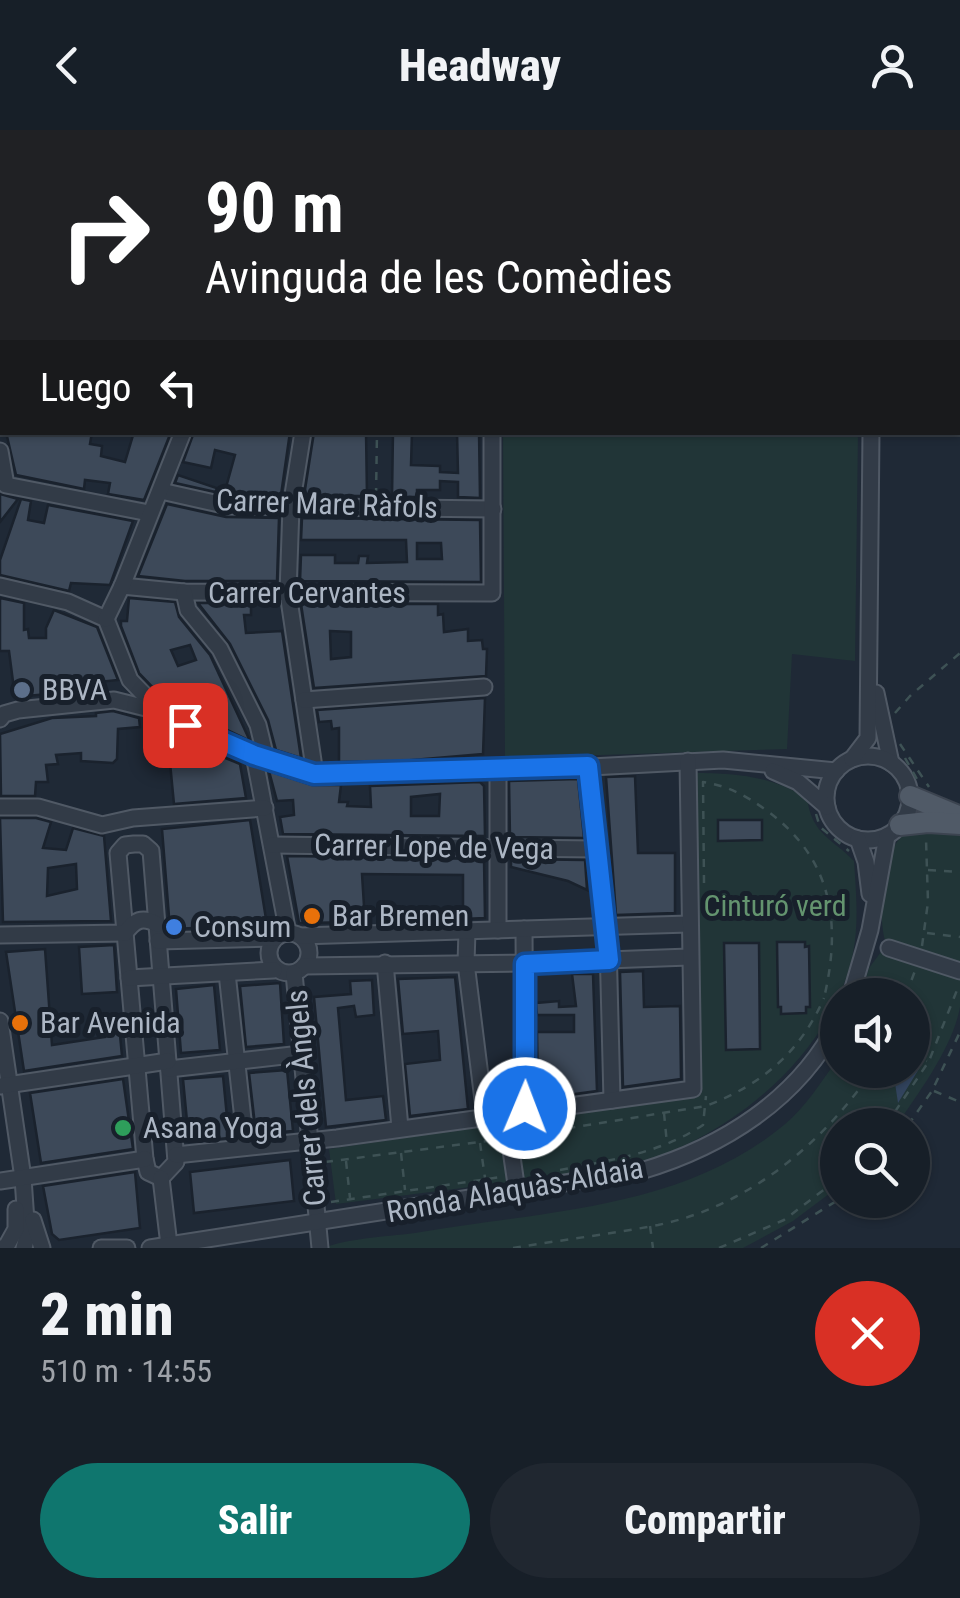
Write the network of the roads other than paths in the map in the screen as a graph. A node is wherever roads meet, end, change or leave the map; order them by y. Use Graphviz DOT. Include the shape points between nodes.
graph roads {
  1 [pos="182,435"];
  2 [pos="302,435"];
  3 [pos="492,435"];
  4 [pos="871,435"];
  5 [pos="0,451"];
  6 [pos="161,490"];
  7 [pos="290,507"];
  8 [pos="493,510"];
  9 [pos="149,513"];
  10 [pos="0,586"];
  11 [pos="122,586"];
  12 [pos="184,592"];
  13 [pos="288,593"];
  14 [pos="106,619"];
  15 [pos="871,664"];
  16 [pos="130,680"];
  17 [pos="484,687"];
  18 [pos="114,700"];
  19 [pos="304,700"];
  20 [pos="162,712"];
  21 [pos="1,714"];
  22 [pos="260,756"];
  23 [pos="852,759"];
  24 [pos="688,762"];
  25 [pos="890,763"];
  26 [pos="756,764"];
  27 [pos="588,766"];
  28 [pos="498,770"];
  29 [pos="836,770"];
  30 [pos="314,774"];
  31 [pos="916,793"];
  32 [pos="0,807"];
  33 [pos="265,808"];
  34 [pos="820,808"];
  35 [pos="960,816"];
  36 [pos="960,824"];
  37 [pos="894,831"];
  38 [pos="858,839"];
  39 [pos="272,846"];
  40 [pos="498,849"];
  41 [pos="596,850"];
  42 [pos="871,922"];
  43 [pos="689,924"];
  44 [pos="605,927"];
  45 [pos="524,929"];
  46 [pos="467,930"];
  47 [pos="498,930"];
  48 [pos="125,932"];
  49 [pos="158,932"];
  50 [pos="0,935"];
  51 [pos="288,936"];
  52 [pos="889,948"];
  53 [pos="689,956"];
  54 [pos="864,957"];
  55 [pos="609,960"];
  56 [pos="385,963"];
  57 [pos="466,963"];
  58 [pos="525,964"];
  59 [pos="299,969"];
  60 [pos="274,970"];
  61 [pos="960,971"];
  62 [pos="227,972"];
  63 [pos="161,975"];
  64 [pos="129,978"];
  65 [pos="857,978"];
  66 [pos="0,1022"];
  67 [pos="820,1049"];
  68 [pos="301,1054"];
  69 [pos="237,1061"];
  70 [pos="168,1065"];
  71 [pos="137,1066"];
  72 [pos="4,1085"];
  73 [pos="612,1100"];
  74 [pos="506,1116"];
  75 [pos="400,1128"];
  76 [pos="310,1140"];
  77 [pos="246,1147"];
  78 [pos="176,1155"];
  79 [pos="145,1159"];
  80 [pos="22,1178"];
  81 [pos="161,1178"];
  82 [pos="0,1181"];
  83 [pos="517,1191"];
  84 [pos="317,1222"];
  85 [pos="39,1241"];
  86 [pos="169,1245"];
  87 [pos="0,1248"];
  88 [pos="24,1248"];
  89 [pos="50,1248"];
  90 [pos="101,1248"];
  91 [pos="128,1248"];
  92 [pos="150,1248"];
  93 [pos="320,1248"];
  1 -- 6 [label="street"];
  2 -- 7 [label="street"];
  3 -- 8 [label="street"];
  4 -- 15 [label="street"];
  5 -- 9 [label="street" via="6,485"];
  6 -- 7 [label="street, Carrer Mare Ràfols" via="228,506"];
  6 -- 9 [label="street"];
  7 -- 8 [label="street, Carrer Mare Ràfols"];
  7 -- 13 [label="street"];
  8 -- 13 [label="street, Carrer Cervantes" via="492,593"];
  9 -- 11 [label="street"];
  10 -- 14 [label="street"];
  11 -- 12 [label="street, Carrer Cervantes"];
  11 -- 14 [label="street"];
  12 -- 13 [label="street, Carrer Cervantes"];
  12 -- 22 [label="street" via="188,610 220,649 258,724"];
  13 -- 19 [label="street"];
  14 -- 16 [label="street"];
  15 -- 23 [label="street" via="868,738"];
  15 -- 25 [label="street"];
  16 -- 18 [label="street"];
  16 -- 20 [label="street"];
  17 -- 19 [label="street"];
  18 -- 20 [label="street"];
  18 -- 21 [label="street"];
  19 -- 30 [label="street"];
  20 -- 22 [label="street"];
  22 -- 30 [label="street"];
  22 -- 33 [label="street"];
  23 -- 25 [label="street"];
  23 -- 29 [label="street"];
  24 -- 26 [label="street"];
  24 -- 27 [label="street"];
  24 -- 43 [label="street"];
  25 -- 31 [label="street"];
  26 -- 29 [label="street"];
  26 -- 34 [label="street" via="798,782"];
  27 -- 28 [label="street"];
  27 -- 41 [label="street"];
  28 -- 30 [label="street"];
  28 -- 40 [label="street"];
  29 -- 34 [label="street"];
  31 -- 35 [label="main road"];
  31 -- 37 [label="street"];
  32 -- 33 [label="street" via="38,807 102,825"];
  33 -- 39 [label="street"];
  34 -- 38 [label="street"];
  36 -- 37 [label="main road" via="928,822"];
  37 -- 38 [label="street"];
  37 -- 42 [label="street"];
  38 -- 42 [label="street"];
  39 -- 40 [label="street, Carrer Lope de Vega"];
  39 -- 51 [label="street"];
  40 -- 41 [label="street, Carrer Lope de Vega"];
  40 -- 47 [label="street"];
  41 -- 44 [label="street"];
  42 -- 52 [label="street"];
  42 -- 54 [label="street"];
  43 -- 44 [label="street"];
  43 -- 53 [label="street"];
  44 -- 45 [label="street"];
  44 -- 55 [label="street"];
  45 -- 47 [label="street"];
  45 -- 58 [label="street"];
  46 -- 47 [label="street"];
  46 -- 51 [label="street"];
  46 -- 57 [label="street"];
  48 -- 49 [label="street" via="140,919"];
  48 -- 49 [label="street" via="118,853 142,844 151,851"];
  48 -- 50 [label="street"];
  48 -- 64 [label="street"];
  49 -- 51 [label="street"];
  49 -- 63 [label="street"];
  51 -- 59 [label="street, Carrer dels Àngels" via="308,952"];
  51 -- 60 [label="street" via="270,954"];
  52 -- 54 [label="street"];
  52 -- 61 [label="street"];
  53 -- 55 [label="street"];
  53 -- 73 [label="street" via="699,1090"];
  54 -- 65 [label="street"];
  55 -- 58 [label="street"];
  55 -- 73 [label="street"];
  56 -- 57 [label="street"];
  56 -- 59 [label="street"];
  56 -- 75 [label="street"];
  57 -- 58 [label="street"];
  57 -- 74 [label="street" via="484,1108"];
  58 -- 74 [label="street" via="525,1108"];
  59 -- 60 [label="street"];
  59 -- 68 [label="street, Carrer dels Àngels"];
  60 -- 62 [label="street"];
  62 -- 63 [label="street"];
  62 -- 69 [label="street"];
  63 -- 64 [label="street"];
  63 -- 70 [label="street"];
  64 -- 71 [label="street"];
  66 -- 72 [label="street"];
  67 -- 83 [label="street, Ronda Alaquàs-Aldaia" via="779,1099 684,1158"];
  68 -- 69 [label="street"];
  68 -- 76 [label="street, Carrer dels Àngels"];
  69 -- 70 [label="street"];
  69 -- 77 [label="street"];
  70 -- 71 [label="street"];
  70 -- 78 [label="street"];
  71 -- 72 [label="street"];
  71 -- 79 [label="street"];
  72 -- 80 [label="street"];
  73 -- 74 [label="street"];
  74 -- 75 [label="street"];
  74 -- 83 [label="street"];
  75 -- 76 [label="street"];
  76 -- 77 [label="street"];
  76 -- 84 [label="street, Carrer dels Àngels"];
  77 -- 78 [label="street"];
  78 -- 81 [label="street"];
  79 -- 80 [label="street"];
  79 -- 81 [label="street" via="148,1172"];
  80 -- 82 [label="street"];
  80 -- 85 [label="street"];
  80 -- 87 [label="street" via="15,1188 16,1228"];
  80 -- 88 [label="street"];
  81 -- 86 [label="street"];
  83 -- 84 [label="street, Ronda Alaquàs-Aldaia"];
  84 -- 86 [label="street, Ronda Alaquàs-Aldaia"];
  84 -- 93 [label="street, Carrer dels Àngels"];
  85 -- 89 [label="street"];
  86 -- 92 [label="street, Ronda Alaquàs-Aldaia"];
  90 -- 91 [label="street"];
}
